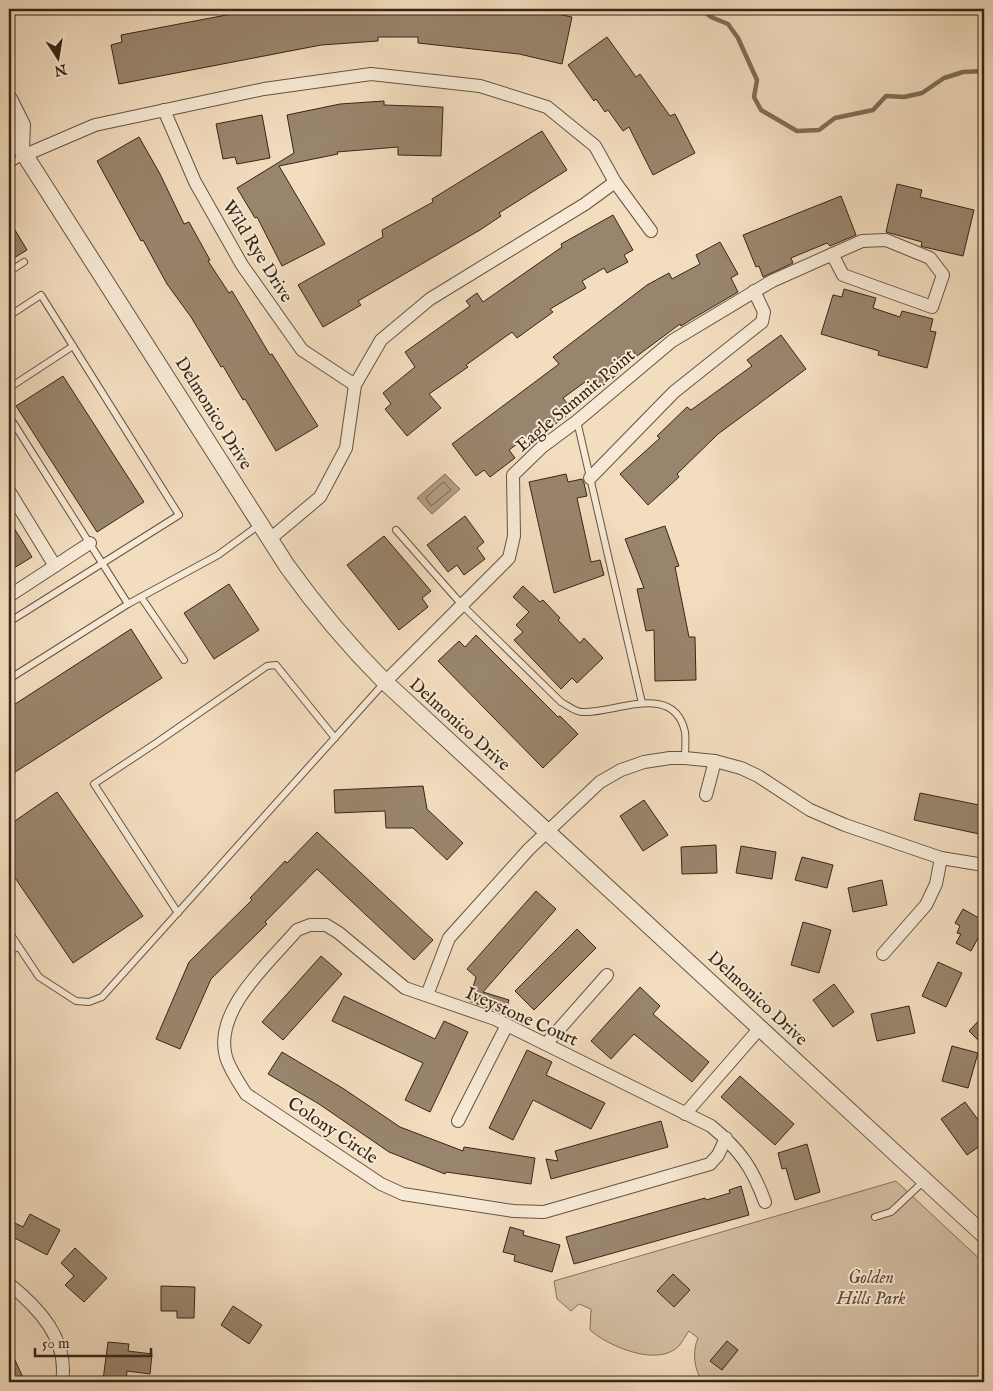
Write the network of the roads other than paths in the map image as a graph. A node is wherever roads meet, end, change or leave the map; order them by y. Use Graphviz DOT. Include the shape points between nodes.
graph roads {
  1 [pos="9,99"];
  2 [pos="164,110"];
  3 [pos="18,149"];
  4 [pos="9,165"];
  5 [pos="616,182"];
  6 [pos="651,231"];
  7 [pos="832,254"];
  8 [pos="24,262"];
  9 [pos="9,272"];
  10 [pos="754,291"];
  11 [pos="9,316"];
  12 [pos="74,346"];
  13 [pos="355,385"];
  14 [pos="9,388"];
  15 [pos="9,416"];
  16 [pos="577,421"];
  17 [pos="590,478"];
  18 [pos="9,491"];
  19 [pos="260,524"];
  20 [pos="396,530"];
  21 [pos="270,539"];
  22 [pos="90,543"];
  23 [pos="102,563"];
  24 [pos="55,566"];
  25 [pos="9,596"];
  26 [pos="141,597"];
  27 [pos="128,604"];
  28 [pos="463,606"];
  29 [pos="9,622"];
  30 [pos="184,660"];
  31 [pos="9,679"];
  32 [pos="385,682"];
  33 [pos="642,702"];
  34 [pos="335,738"];
  35 [pos="685,758"];
  36 [pos="714,761"];
  37 [pos="706,795"];
  38 [pos="548,832"];
  39 [pos="941,858"];
  40 [pos="984,866"];
  41 [pos="178,913"];
  42 [pos="9,932"];
  43 [pos="18,947"];
  44 [pos="9,951"];
  45 [pos="882,954"];
  46 [pos="607,975"];
  47 [pos="427,995"];
  48 [pos="508,1025"];
  49 [pos="760,1028"];
  50 [pos="546,1044"];
  51 [pos="685,1114"];
  52 [pos="458,1121"];
  53 [pos="726,1138"];
  54 [pos="926,1179"];
  55 [pos="765,1202"];
  56 [pos="875,1217"];
  57 [pos="984,1235"];
  58 [pos="9,1284"];
  59 [pos="62,1382"];
  1 -- 3 [label="street" via="22,125"];
  2 -- 3 [label="street" via="95,125"];
  2 -- 5 [label="street" via="264,88 371,74 480,86 547,107 595,146"];
  2 -- 13 [label="street, Wild Rye Drive" via="195,182 242,265 302,350"];
  3 -- 4 [label="lane"];
  3 -- 19 [label="street, Delmonico Drive"];
  5 -- 6 [label="street"];
  5 -- 13 [label="street" via="430,299 381,340"];
  7 -- 7 [label="street, Eagle Summit Point" via="862,241 886,240 930,258 943,275 932,307 843,275"];
  7 -- 10 [label="street, Eagle Summit Point"];
  8 -- 9 [label="lane"];
  10 -- 16 [label="street, Eagle Summit Point" via="672,341"];
  10 -- 17 [label="street" via="764,312 762,322 674,392"];
  11 -- 12 [label="lane" via="41,295"];
  12 -- 14 [label="lane"];
  12 -- 23 [label="lane" via="179,514"];
  13 -- 21 [label="street" via="346,448 320,497"];
  15 -- 22 [label="lane"];
  16 -- 17 [label="lane"];
  16 -- 28 [label="street, Eagle Summit Point" via="542,446 513,475 514,536 509,558"];
  17 -- 33 [label="lane"];
  18 -- 24 [label="street"];
  19 -- 21 [label="street, Delmonico Drive"];
  19 -- 26 [label="lane" via="218,555"];
  20 -- 28 [label="lane"];
  21 -- 32 [label="street, Delmonico Drive" via="319,611"];
  22 -- 23 [label="lane"];
  22 -- 24 [label="street"];
  23 -- 27 [label="lane"];
  23 -- 29 [label="lane"];
  24 -- 25 [label="street"];
  26 -- 27 [label="lane"];
  26 -- 30 [label="lane"];
  27 -- 31 [label="lane"];
  28 -- 32 [label="street, Eagle Summit Point"];
  28 -- 33 [label="lane" via="562,702 580,713"];
  32 -- 34 [label="lane"];
  32 -- 38 [label="street, Delmonico Drive"];
  33 -- 35 [label="lane" via="663,705 678,714 685,732"];
  34 -- 41 [label="lane"];
  34 -- 41 [label="lane" via="276,665 267,666 94,784"];
  35 -- 36 [label="street"];
  35 -- 38 [label="street" via="644,762 621,770 600,782"];
  36 -- 37 [label="street"];
  36 -- 39 [label="street" via="758,776 810,810 845,825"];
  38 -- 47 [label="street" via="449,938"];
  38 -- 49 [label="street, Delmonico Drive"];
  39 -- 40 [label="street"];
  39 -- 45 [label="street" via="936,884 926,906"];
  41 -- 43 [label="lane" via="102,997 89,1002 76,1001 39,977"];
  42 -- 43 [label="lane"];
  43 -- 44 [label="lane"];
  46 -- 50 [label="street"];
  47 -- 48 [label="street, Iveystone Court"];
  47 -- 53 [label="street, Colony Circle" via="405,988 390,978 339,933 326,926 310,925 297,930 239,996 224,1039 226,1056 246,1094 381,1184 403,1194 520,1212 544,1212 710,1164"];
  48 -- 50 [label="street, Iveystone Court"];
  48 -- 52 [label="street"];
  49 -- 51 [label="street"];
  49 -- 54 [label="street, Delmonico Drive"];
  50 -- 51 [label="street, Iveystone Court"];
  51 -- 53 [label="street, Iveystone Court" via="711,1126"];
  53 -- 55 [label="street, Iveystone Court" via="755,1174"];
  54 -- 56 [label="lane" via="891,1212"];
  54 -- 57 [label="street, Delmonico Drive"];
  58 -- 59 [label="street" via="27,1298 56,1338 63,1356"];
}
